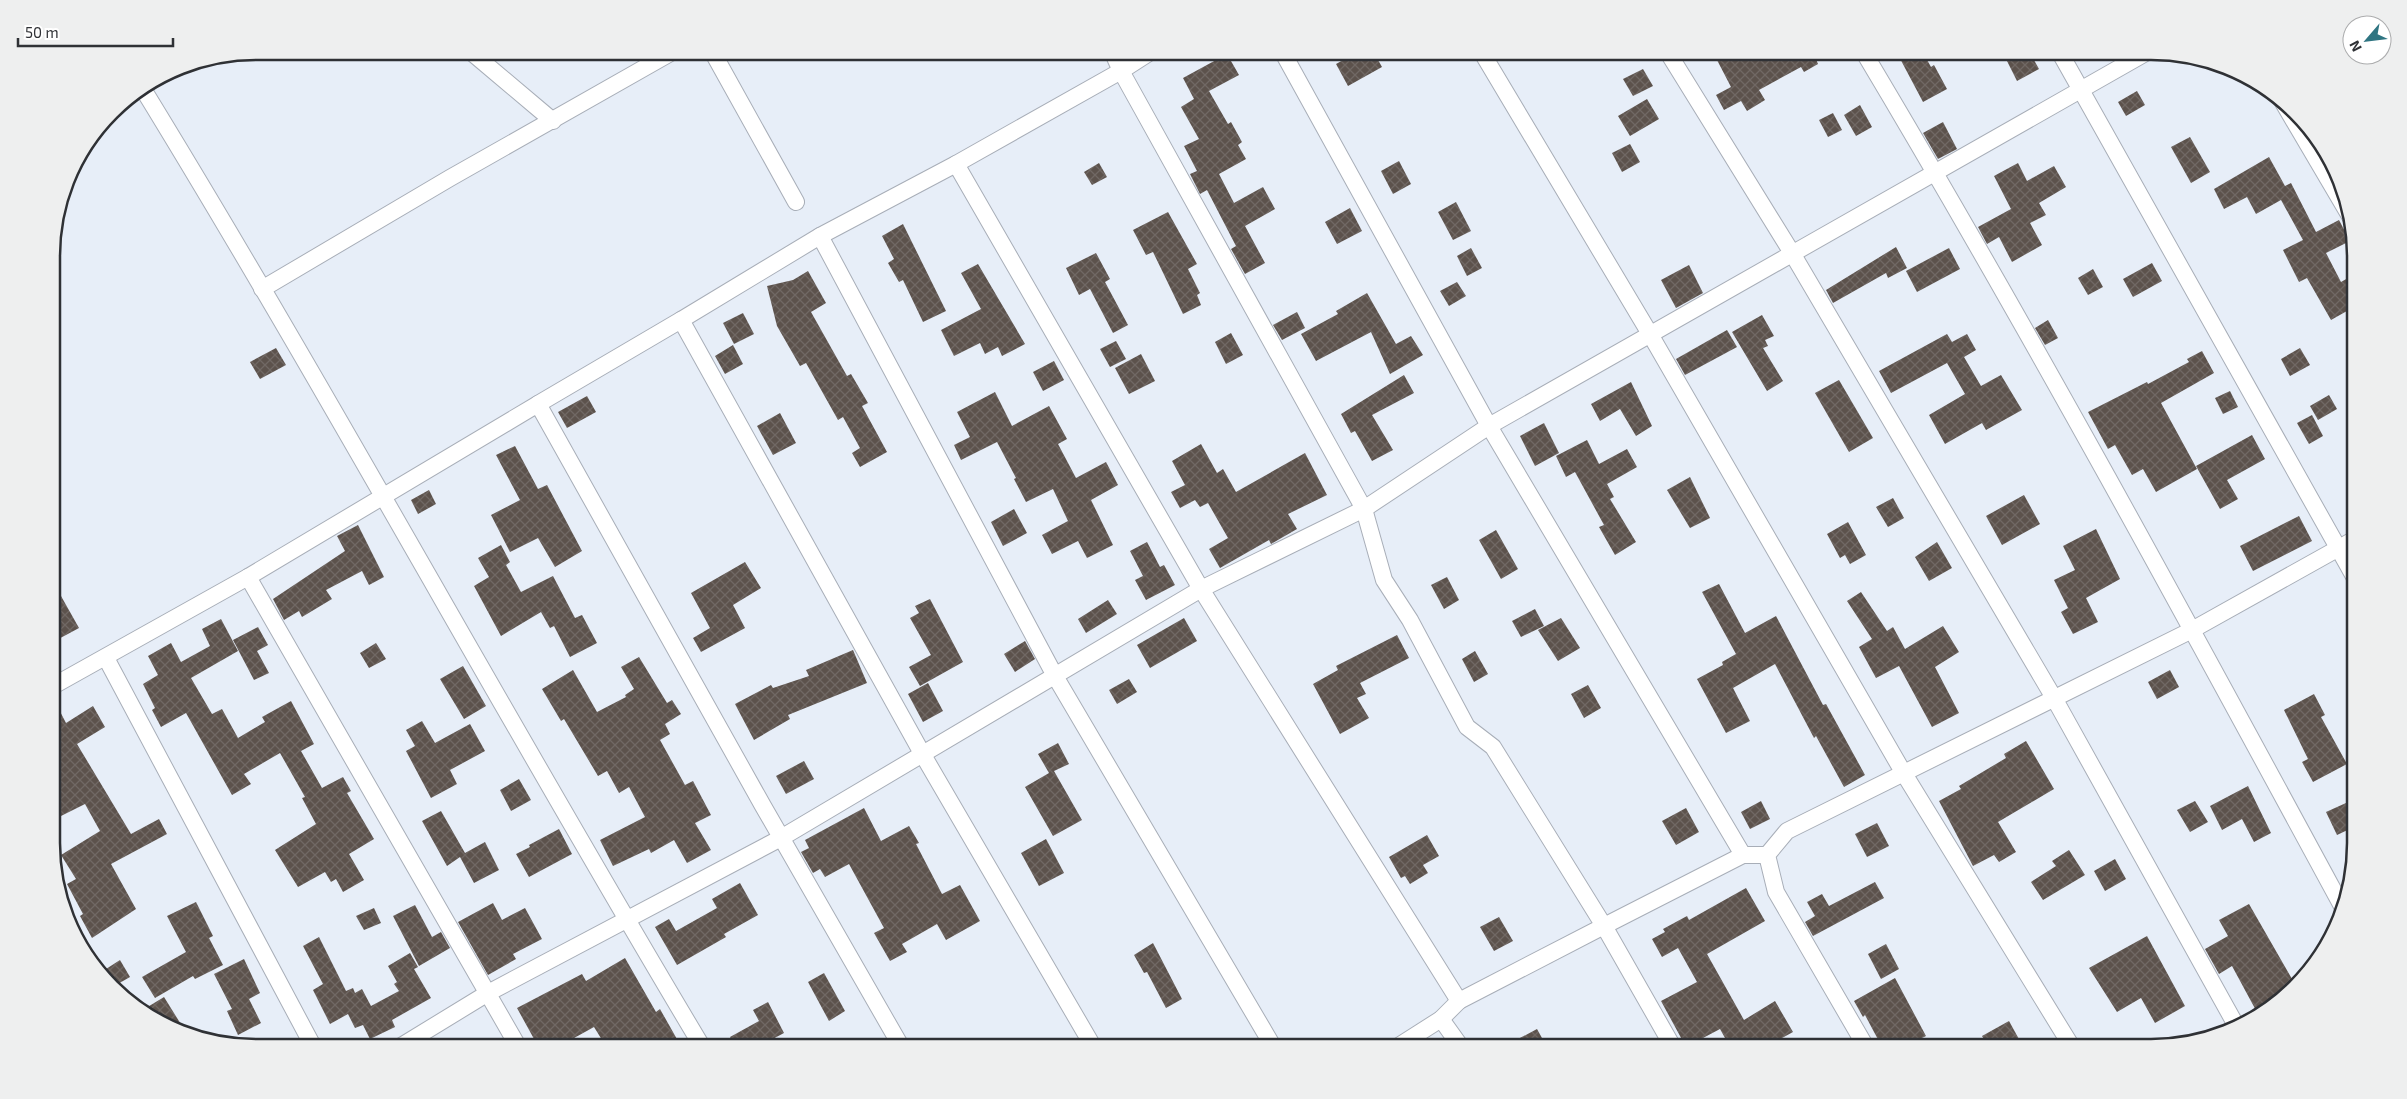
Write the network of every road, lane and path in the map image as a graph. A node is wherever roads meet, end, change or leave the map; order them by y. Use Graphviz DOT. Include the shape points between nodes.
graph roads {
  1 [pos="481,60"];
  2 [pos="658,60"];
  3 [pos="717,60"];
  4 [pos="1116,60"];
  5 [pos="1138,60"];
  6 [pos="1287,60"];
  7 [pos="1487,60"];
  8 [pos="1673,60"];
  9 [pos="1868,60"];
  10 [pos="2065,60"];
  11 [pos="2134,60"];
  12 [pos="1121,71"];
  13 [pos="2083,90"];
  14 [pos="146,94"];
  15 [pos="553,121"];
  16 [pos="2296,124"];
  17 [pos="956,164"];
  18 [pos="1935,172"];
  19 [pos="2338,195"];
  20 [pos="796,202"];
  21 [pos="820,236"];
  22 [pos="1792,253"];
  23 [pos="262,289"];
  24 [pos="681,320"];
  25 [pos="1650,334"];
  26 [pos="538,404"];
  27 [pos="1489,426"];
  28 [pos="385,496"];
  29 [pos="1364,508"];
  30 [pos="2347,543"];
  31 [pos="2338,548"];
  32 [pos="2347,564"];
  33 [pos="248,577"];
  34 [pos="1202,589"];
  35 [pos="2192,630"];
  36 [pos="106,658"];
  37 [pos="1054,676"];
  38 [pos="60,682"];
  39 [pos="2054,698"];
  40 [pos="923,755"];
  41 [pos="1903,772"];
  42 [pos="781,838"];
  43 [pos="1743,855"];
  44 [pos="1767,855"];
  45 [pos="2339,900"];
  46 [pos="626,920"];
  47 [pos="1604,926"];
  48 [pos="488,993"];
  49 [pos="1459,1001"];
  50 [pos="1442,1019"];
  51 [pos="2234,1021"];
  52 [pos="309,1039"];
  53 [pos="413,1039"];
  54 [pos="514,1039"];
  55 [pos="698,1039"];
  56 [pos="897,1039"];
  57 [pos="1089,1039"];
  58 [pos="1269,1039"];
  59 [pos="1411,1039"];
  60 [pos="1455,1039"];
  61 [pos="1668,1039"];
  62 [pos="1861,1039"];
  63 [pos="2067,1039"];
  1 -- 15 [label="street"];
  2 -- 15 [label="street"];
  3 -- 20 [label="street"];
  4 -- 12 [label="street"];
  5 -- 12 [label="street"];
  6 -- 27 [label="street"];
  7 -- 25 [label="street"];
  8 -- 22 [label="street"];
  9 -- 18 [label="street"];
  10 -- 13 [label="street"];
  11 -- 13 [label="street"];
  12 -- 17 [label="street"];
  12 -- 29 [label="street"];
  13 -- 18 [label="street"];
  13 -- 31 [label="street"];
  14 -- 23 [label="street"];
  15 -- 23 [label="street"];
  16 -- 19 [label="street"];
  17 -- 21 [label="street"];
  17 -- 34 [label="street"];
  18 -- 22 [label="street"];
  18 -- 35 [label="street"];
  21 -- 24 [label="street"];
  21 -- 37 [label="street"];
  22 -- 25 [label="street"];
  22 -- 39 [label="street"];
  23 -- 28 [label="street"];
  24 -- 26 [label="street"];
  24 -- 40 [label="street"];
  25 -- 27 [label="street"];
  25 -- 41 [label="street"];
  26 -- 28 [label="street"];
  26 -- 42 [label="street"];
  27 -- 29 [label="street"];
  27 -- 43 [label="street"];
  28 -- 33 [label="street"];
  28 -- 46 [label="street"];
  29 -- 34 [label="street"];
  29 -- 47 [label="street" via="1384,580 1410,620 1467,727 1493,747"];
  30 -- 31 [label="street"];
  31 -- 32 [label="street"];
  31 -- 35 [label="street"];
  33 -- 36 [label="street"];
  33 -- 48 [label="street"];
  34 -- 37 [label="street"];
  34 -- 49 [label="street"];
  35 -- 39 [label="street"];
  35 -- 45 [label="street"];
  36 -- 38 [label="street"];
  36 -- 52 [label="street"];
  37 -- 40 [label="street"];
  37 -- 58 [label="street"];
  39 -- 41 [label="street"];
  39 -- 51 [label="street"];
  40 -- 42 [label="street"];
  40 -- 57 [label="street"];
  41 -- 44 [label="street" via="1787,831"];
  41 -- 63 [label="street"];
  42 -- 46 [label="street"];
  42 -- 56 [label="street"];
  43 -- 44 [label="street"];
  43 -- 47 [label="street"];
  44 -- 62 [label="street" via="1776,892"];
  46 -- 48 [label="street"];
  46 -- 55 [label="street"];
  47 -- 49 [label="street"];
  47 -- 61 [label="street"];
  48 -- 53 [label="street"];
  48 -- 54 [label="street"];
  49 -- 50 [label="street"];
  50 -- 59 [label="street"];
  50 -- 60 [label="street"];
}
